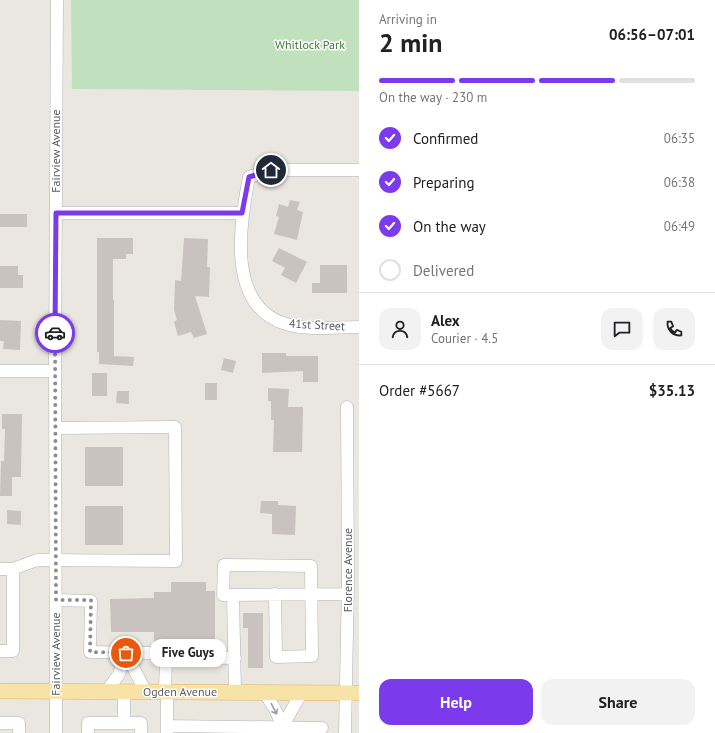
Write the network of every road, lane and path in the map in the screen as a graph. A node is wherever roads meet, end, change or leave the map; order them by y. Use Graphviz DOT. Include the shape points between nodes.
graph roads {
  1 [pos="58,0"];
  2 [pos="359,170"];
  3 [pos="56,213"];
  4 [pos="242,213"];
  5 [pos="359,327"];
  6 [pos="0,371"];
  7 [pos="55,371"];
  8 [pos="347,407"];
  9 [pos="55,428"];
  10 [pos="353,470"];
  11 [pos="55,562"];
  12 [pos="0,569"];
  13 [pos="13,569"];
  14 [pos="275,594"];
  15 [pos="312,594"];
  16 [pos="348,594"];
  17 [pos="233,595"];
  18 [pos="56,600"];
  19 [pos="0,651"];
  20 [pos="126,653"];
  21 [pos="153,653"];
  22 [pos="234,658"];
  23 [pos="0,691"];
  24 [pos="56,691"];
  25 [pos="107,691"];
  26 [pos="124,691"];
  27 [pos="145,691"];
  28 [pos="166,691"];
  29 [pos="235,692"];
  30 [pos="264,692"];
  31 [pos="302,692"];
  32 [pos="352,693"];
  33 [pos="0,723"];
  34 [pos="124,723"];
  35 [pos="322,728"];
  36 [pos="167,730"];
  37 [pos="282,730"];
  38 [pos="19,733"];
  39 [pos="56,733"];
  40 [pos="88,733"];
  41 [pos="142,733"];
  42 [pos="346,733"];
  1 -- 3 [label="street, Fairview Avenue"];
  2 -- 4 [label="street, 41st Street" via="271,170 249,177"];
  3 -- 4 [label="street"];
  3 -- 7 [label="street, Fairview Avenue"];
  4 -- 5 [label="street, 41st Street" via="242,272 246,286 260,309 293,326"];
  6 -- 7 [label="street"];
  7 -- 9 [label="street, Fairview Avenue"];
  8 -- 10 [label="street, Florence Avenue"];
  9 -- 11 [label="street, Fairview Avenue"];
  9 -- 11 [label="street" via="175,427 176,561"];
  10 -- 16 [label="street, Florence Avenue"];
  11 -- 13 [label="street" via="37,560"];
  11 -- 18 [label="street, Fairview Avenue"];
  12 -- 13 [label="street"];
  13 -- 19 [label="street" via="13,651"];
  14 -- 15 [label="street"];
  14 -- 15 [label="street" via="276,657 312,656"];
  14 -- 17 [label="street"];
  15 -- 16 [label="street"];
  15 -- 17 [label="street" via="311,566 224,565 223,595"];
  16 -- 32 [label="street, Florence Avenue"];
  17 -- 22 [label="street"];
  18 -- 20 [label="street" via="91,600 90,652"];
  18 -- 24 [label="street, Fairview Avenue"];
  20 -- 21 [label="street"];
  20 -- 25 [label="street" via="119,674"];
  20 -- 27 [label="street"];
  22 -- 28 [label="street" via="166,657"];
  22 -- 29 [label="street"];
  23 -- 24 [label="main road, Ogden Avenue"];
  24 -- 25 [label="main road, Ogden Avenue"];
  24 -- 39 [label="street, Fairview Avenue"];
  25 -- 26 [label="main road, Ogden Avenue"];
  26 -- 27 [label="main road, Ogden Avenue"];
  26 -- 34 [label="street"];
  27 -- 28 [label="main road, Ogden Avenue"];
  28 -- 29 [label="main road, Ogden Avenue"];
  28 -- 36 [label="street"];
  29 -- 30 [label="main road, Ogden Avenue"];
  30 -- 31 [label="main road, Ogden Avenue"];
  30 -- 37 [label="street, one-way" via="274,707"];
  31 -- 32 [label="main road, Ogden Avenue"];
  31 -- 37 [label="street"];
  32 -- 42 [label="street, Florence Avenue"];
  33 -- 38 [label="street" via="19,723"];
  34 -- 40 [label="street" via="88,723"];
  34 -- 41 [label="street" via="141,723"];
  35 -- 37 [label="street"];
  36 -- 37 [label="street"];
}
